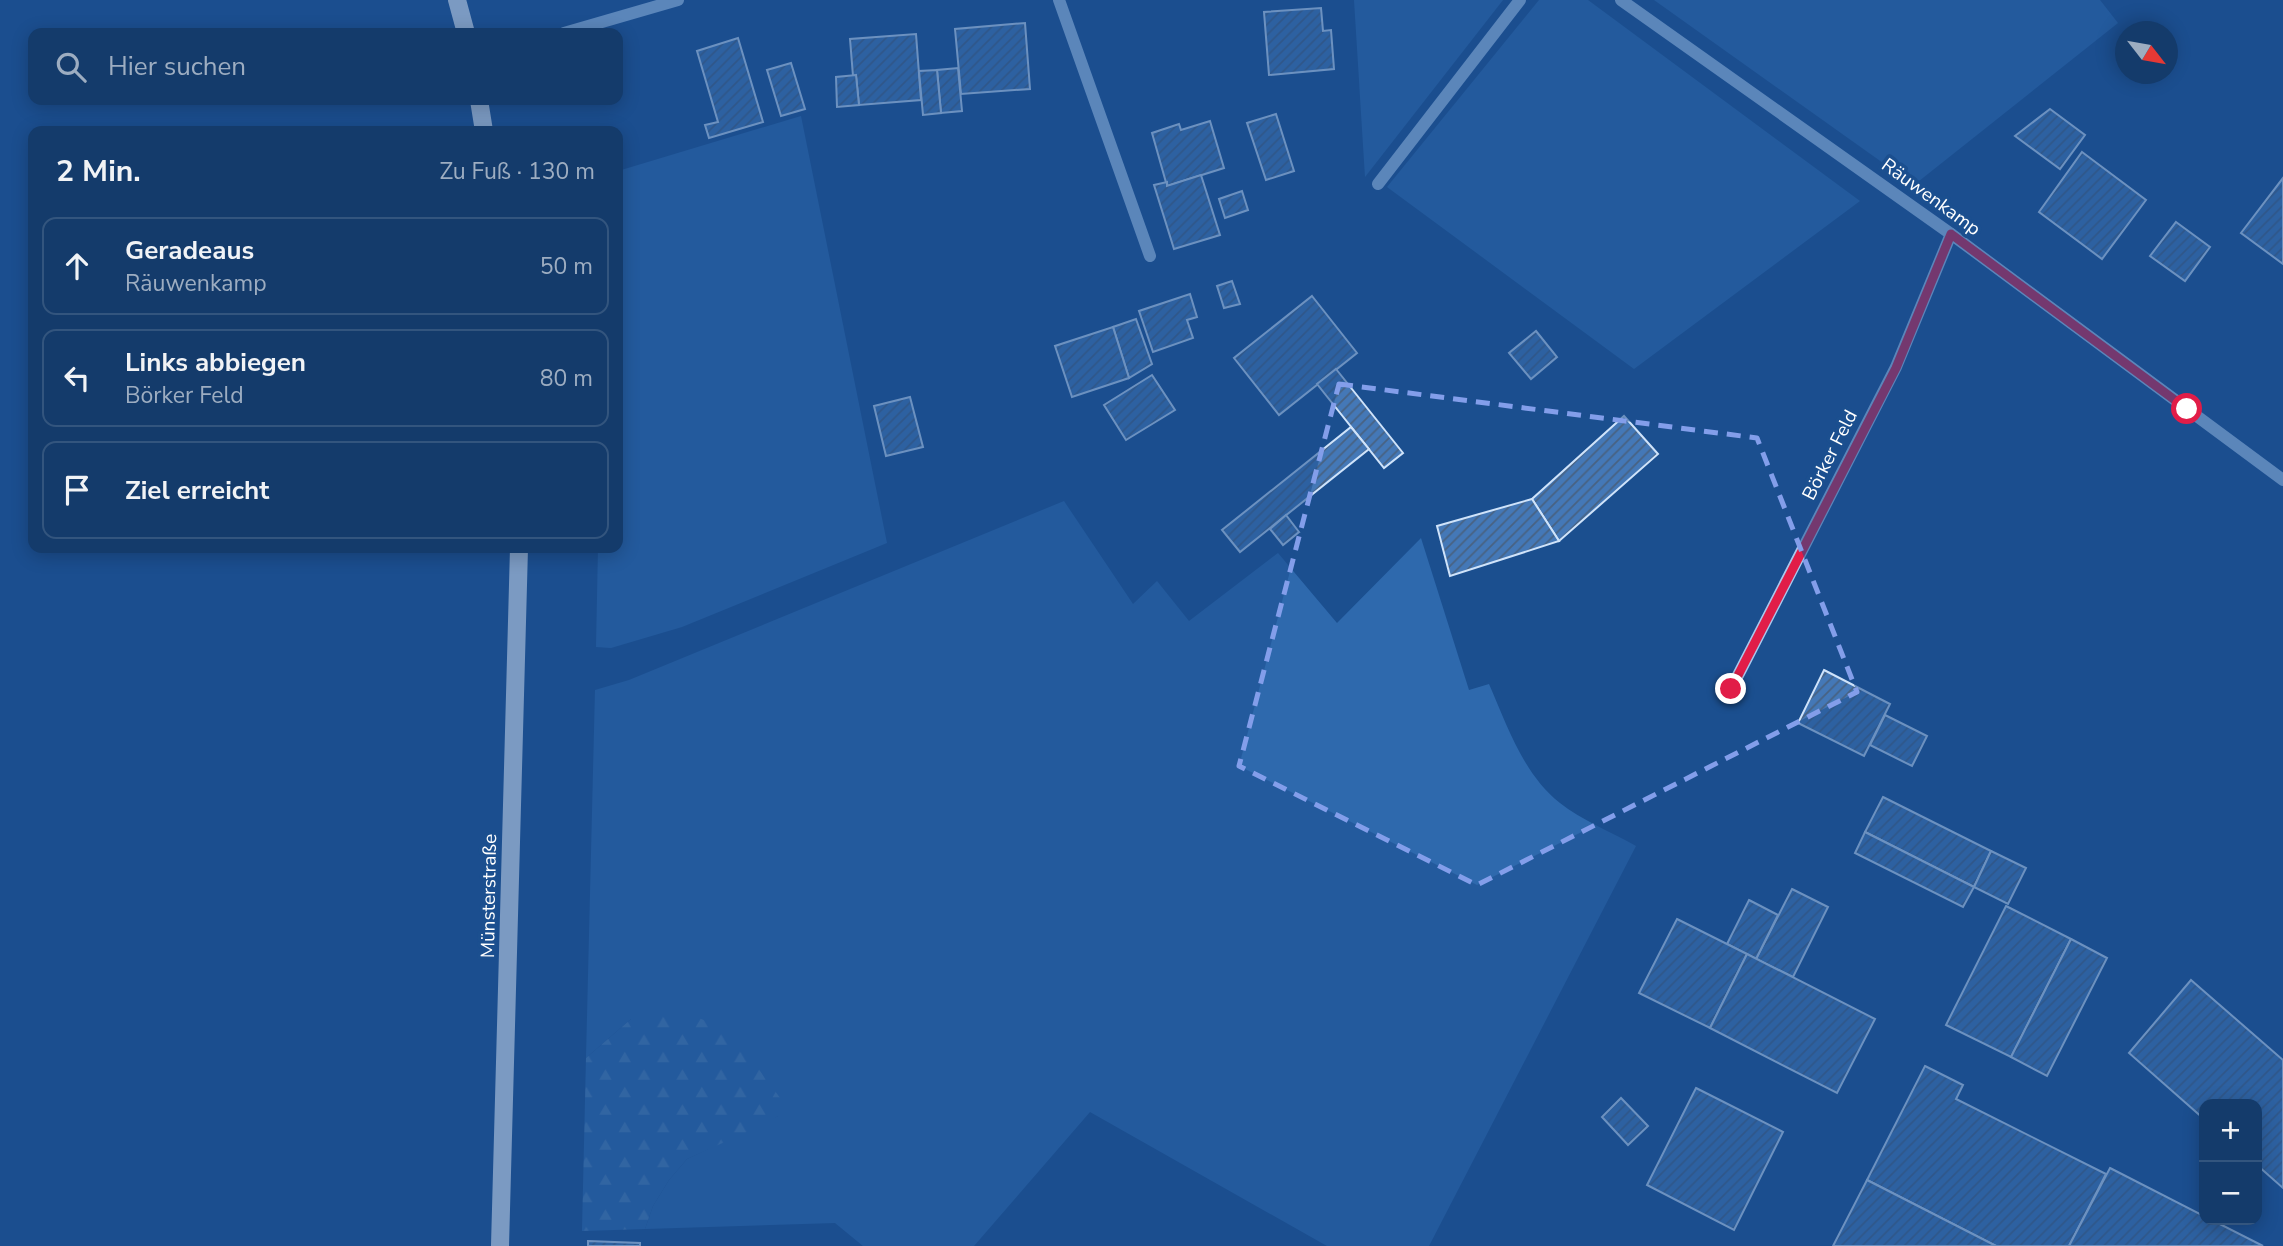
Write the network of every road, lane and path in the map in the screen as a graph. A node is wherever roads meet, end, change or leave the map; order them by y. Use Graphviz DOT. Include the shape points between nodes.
graph roads {
  1 [pos="457,0"];
  2 [pos="678,0"];
  3 [pos="1059,0"];
  4 [pos="1520,0"];
  5 [pos="1621,0"];
  6 [pos="465,28"];
  7 [pos="581,28"];
  8 [pos="480,105"];
  9 [pos="483,126"];
  10 [pos="1378,184"];
  11 [pos="1951,234"];
  12 [pos="1150,256"];
  13 [pos="2283,480"];
  14 [pos="519,553"];
  15 [pos="1731,689"];
  16 [pos="500,1246"];
  1 -- 6 [label="main road"];
  2 -- 7 [label="street"];
  3 -- 12 [label="street"];
  4 -- 10 [label="street"];
  5 -- 11 [label="street, Räuwenkamp"];
  8 -- 9 [label="main road"];
  11 -- 13 [label="street, Räuwenkamp"];
  11 -- 15 [label="street, Börker Feld" via="1896,368"];
  14 -- 16 [label="main road, Münsterstraße"];
}
